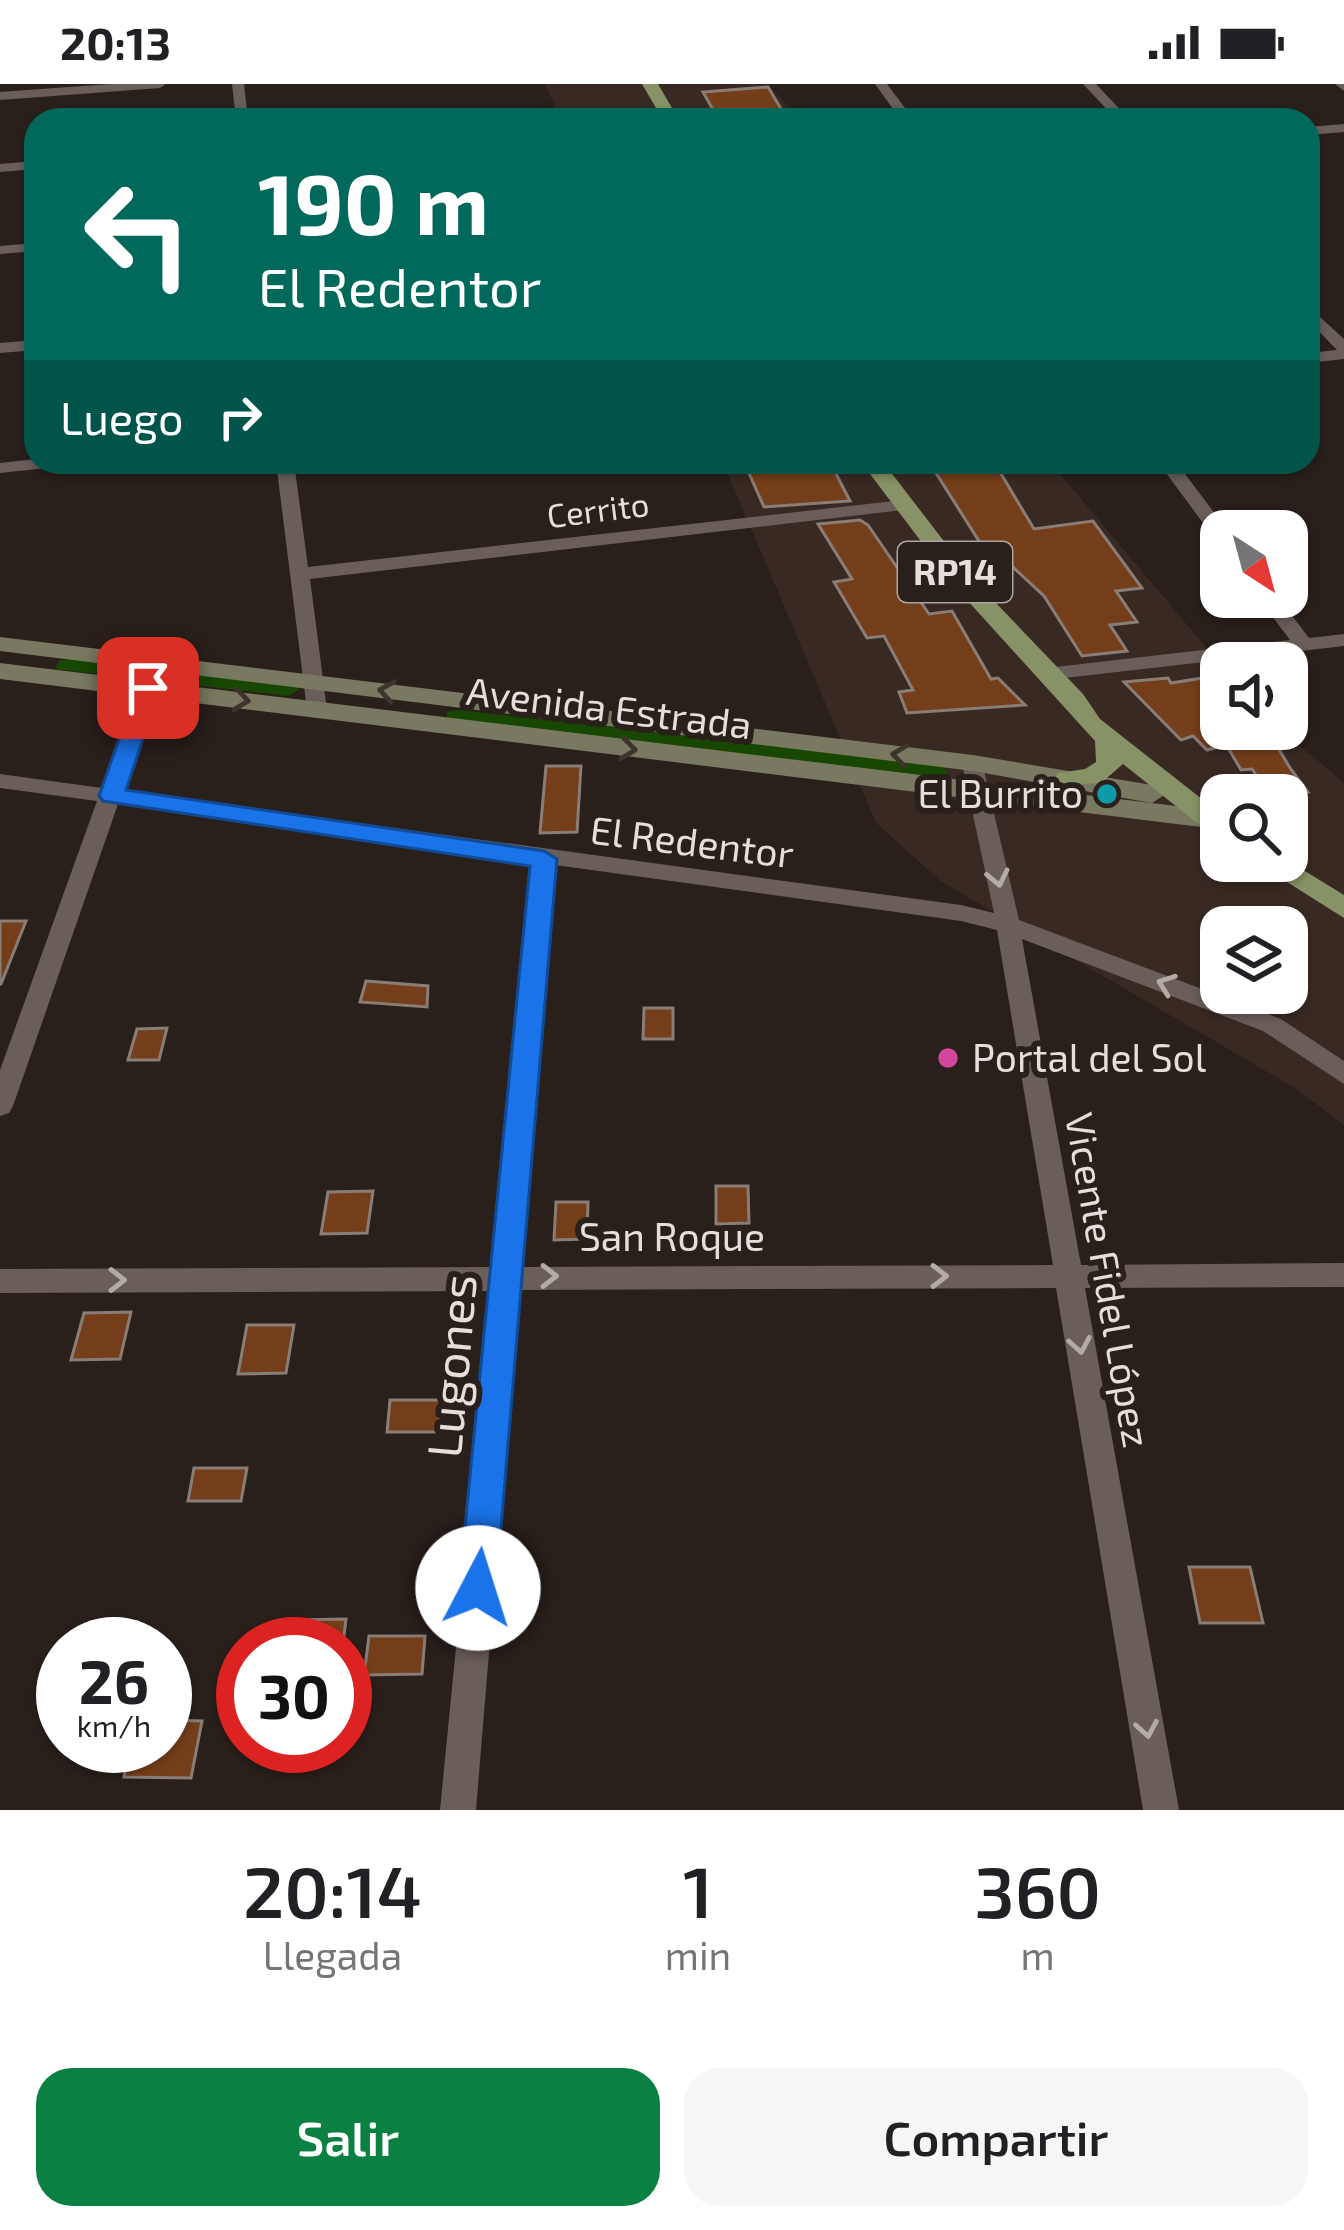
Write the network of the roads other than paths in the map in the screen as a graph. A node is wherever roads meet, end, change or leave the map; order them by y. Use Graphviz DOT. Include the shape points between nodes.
graph roads {
  1 [pos="160,84"];
  2 [pos="1089,84"];
  3 [pos="0,96"];
  4 [pos="1112,108"];
  5 [pos="1320,324"];
  6 [pos="1344,351"];
  7 [pos="287,474"];
  8 [pos="881,474"];
  9 [pos="1176,474"];
  10 [pos="903,505"];
  11 [pos="1203,510"];
  12 [pos="301,574"];
  13 [pos="1344,640"];
  14 [pos="0,644"];
  15 [pos="1308,644"];
  16 [pos="53,651"];
  17 [pos="1200,657"];
  18 [pos="0,671"];
  19 [pos="1047,674"];
  20 [pos="37,675"];
  21 [pos="314,680"];
  22 [pos="148,688"];
  23 [pos="1074,699"];
  24 [pos="317,710"];
  25 [pos="433,711"];
  26 [pos="1108,740"];
  27 [pos="973,764"];
  28 [pos="1067,779"];
  29 [pos="0,781"];
  30 [pos="981,794"];
  31 [pos="112,796"];
  32 [pos="1181,799"];
  33 [pos="1200,801"];
  34 [pos="1200,808"];
  35 [pos="1200,815"];
  36 [pos="544,859"];
  37 [pos="1308,866"];
  38 [pos="1302,882"];
  39 [pos="1344,887"];
  40 [pos="1344,908"];
  41 [pos="1008,925"];
  42 [pos="1344,1074"];
  43 [pos="0,1106"];
  44 [pos="1067,1275"];
  45 [pos="1344,1275"];
  46 [pos="505,1276"];
  47 [pos="0,1281"];
  48 [pos="458,1810"];
  49 [pos="1161,1810"];
  1 -- 3 [label="street"];
  2 -- 4 [label="street"];
  5 -- 6 [label="street"];
  7 -- 12 [label="street"];
  8 -- 10 [label="main road, RP14"];
  9 -- 11 [label="street"];
  10 -- 12 [label="street, Cerrito"];
  10 -- 19 [label="main road, RP14"];
  12 -- 21 [label="street"];
  13 -- 15 [label="street"];
  14 -- 16 [label="main road, Avenida Estrada"];
  16 -- 20 [label="main road"];
  16 -- 21 [label="main road, Avenida Estrada"];
  17 -- 19 [label="street"];
  18 -- 20 [label="main road, Avenida Estrada"];
  19 -- 23 [label="main road, RP14"];
  20 -- 22 [label="main road, Avenida Estrada"];
  21 -- 24 [label="street"];
  25 -- 21 [label="main road, Avenida Estrada, one-way"];
  22 -- 24 [label="main road, Avenida Estrada, one-way"];
  22 -- 31 [label="street"];
  23 -- 26 [label="main road, RP14"];
  23 -- 33 [label="main road, RP14" via="1107,717"];
  24 -- 25 [label="main road, Avenida Estrada"];
  27 -- 25 [label="main road, Avenida Estrada, one-way"];
  25 -- 30 [label="main road, Avenida Estrada, one-way"];
  26 -- 28 [label="main road" via="1113,760 1106,770"];
  26 -- 32 [label="main road, RP14"];
  27 -- 28 [label="main road, Avenida Estrada"];
  27 -- 30 [label="street, Vicente Fidel López"];
  28 -- 32 [label="main road, Avenida Estrada"];
  29 -- 31 [label="street, El Redentor"];
  30 -- 35 [label="main road, Avenida Estrada"];
  30 -- 41 [label="street, Vicente Fidel López, one-way"];
  31 -- 36 [label="street, El Redentor"];
  31 -- 43 [label="street"];
  32 -- 34 [label="main road"];
  36 -- 41 [label="street, El Redentor"];
  36 -- 46 [label="street, Lugones"];
  37 -- 39 [label="main road"];
  38 -- 40 [label="main road"];
  42 -- 41 [label="street, El Redentor, one-way" via="1272,1025"];
  41 -- 44 [label="street, Vicente Fidel López"];
  44 -- 45 [label="street, San Roque"];
  46 -- 44 [label="street, San Roque, one-way"];
  44 -- 49 [label="street, Vicente Fidel López, one-way"];
  47 -- 46 [label="street, San Roque, one-way"];
  46 -- 48 [label="street, Lugones"];
}
